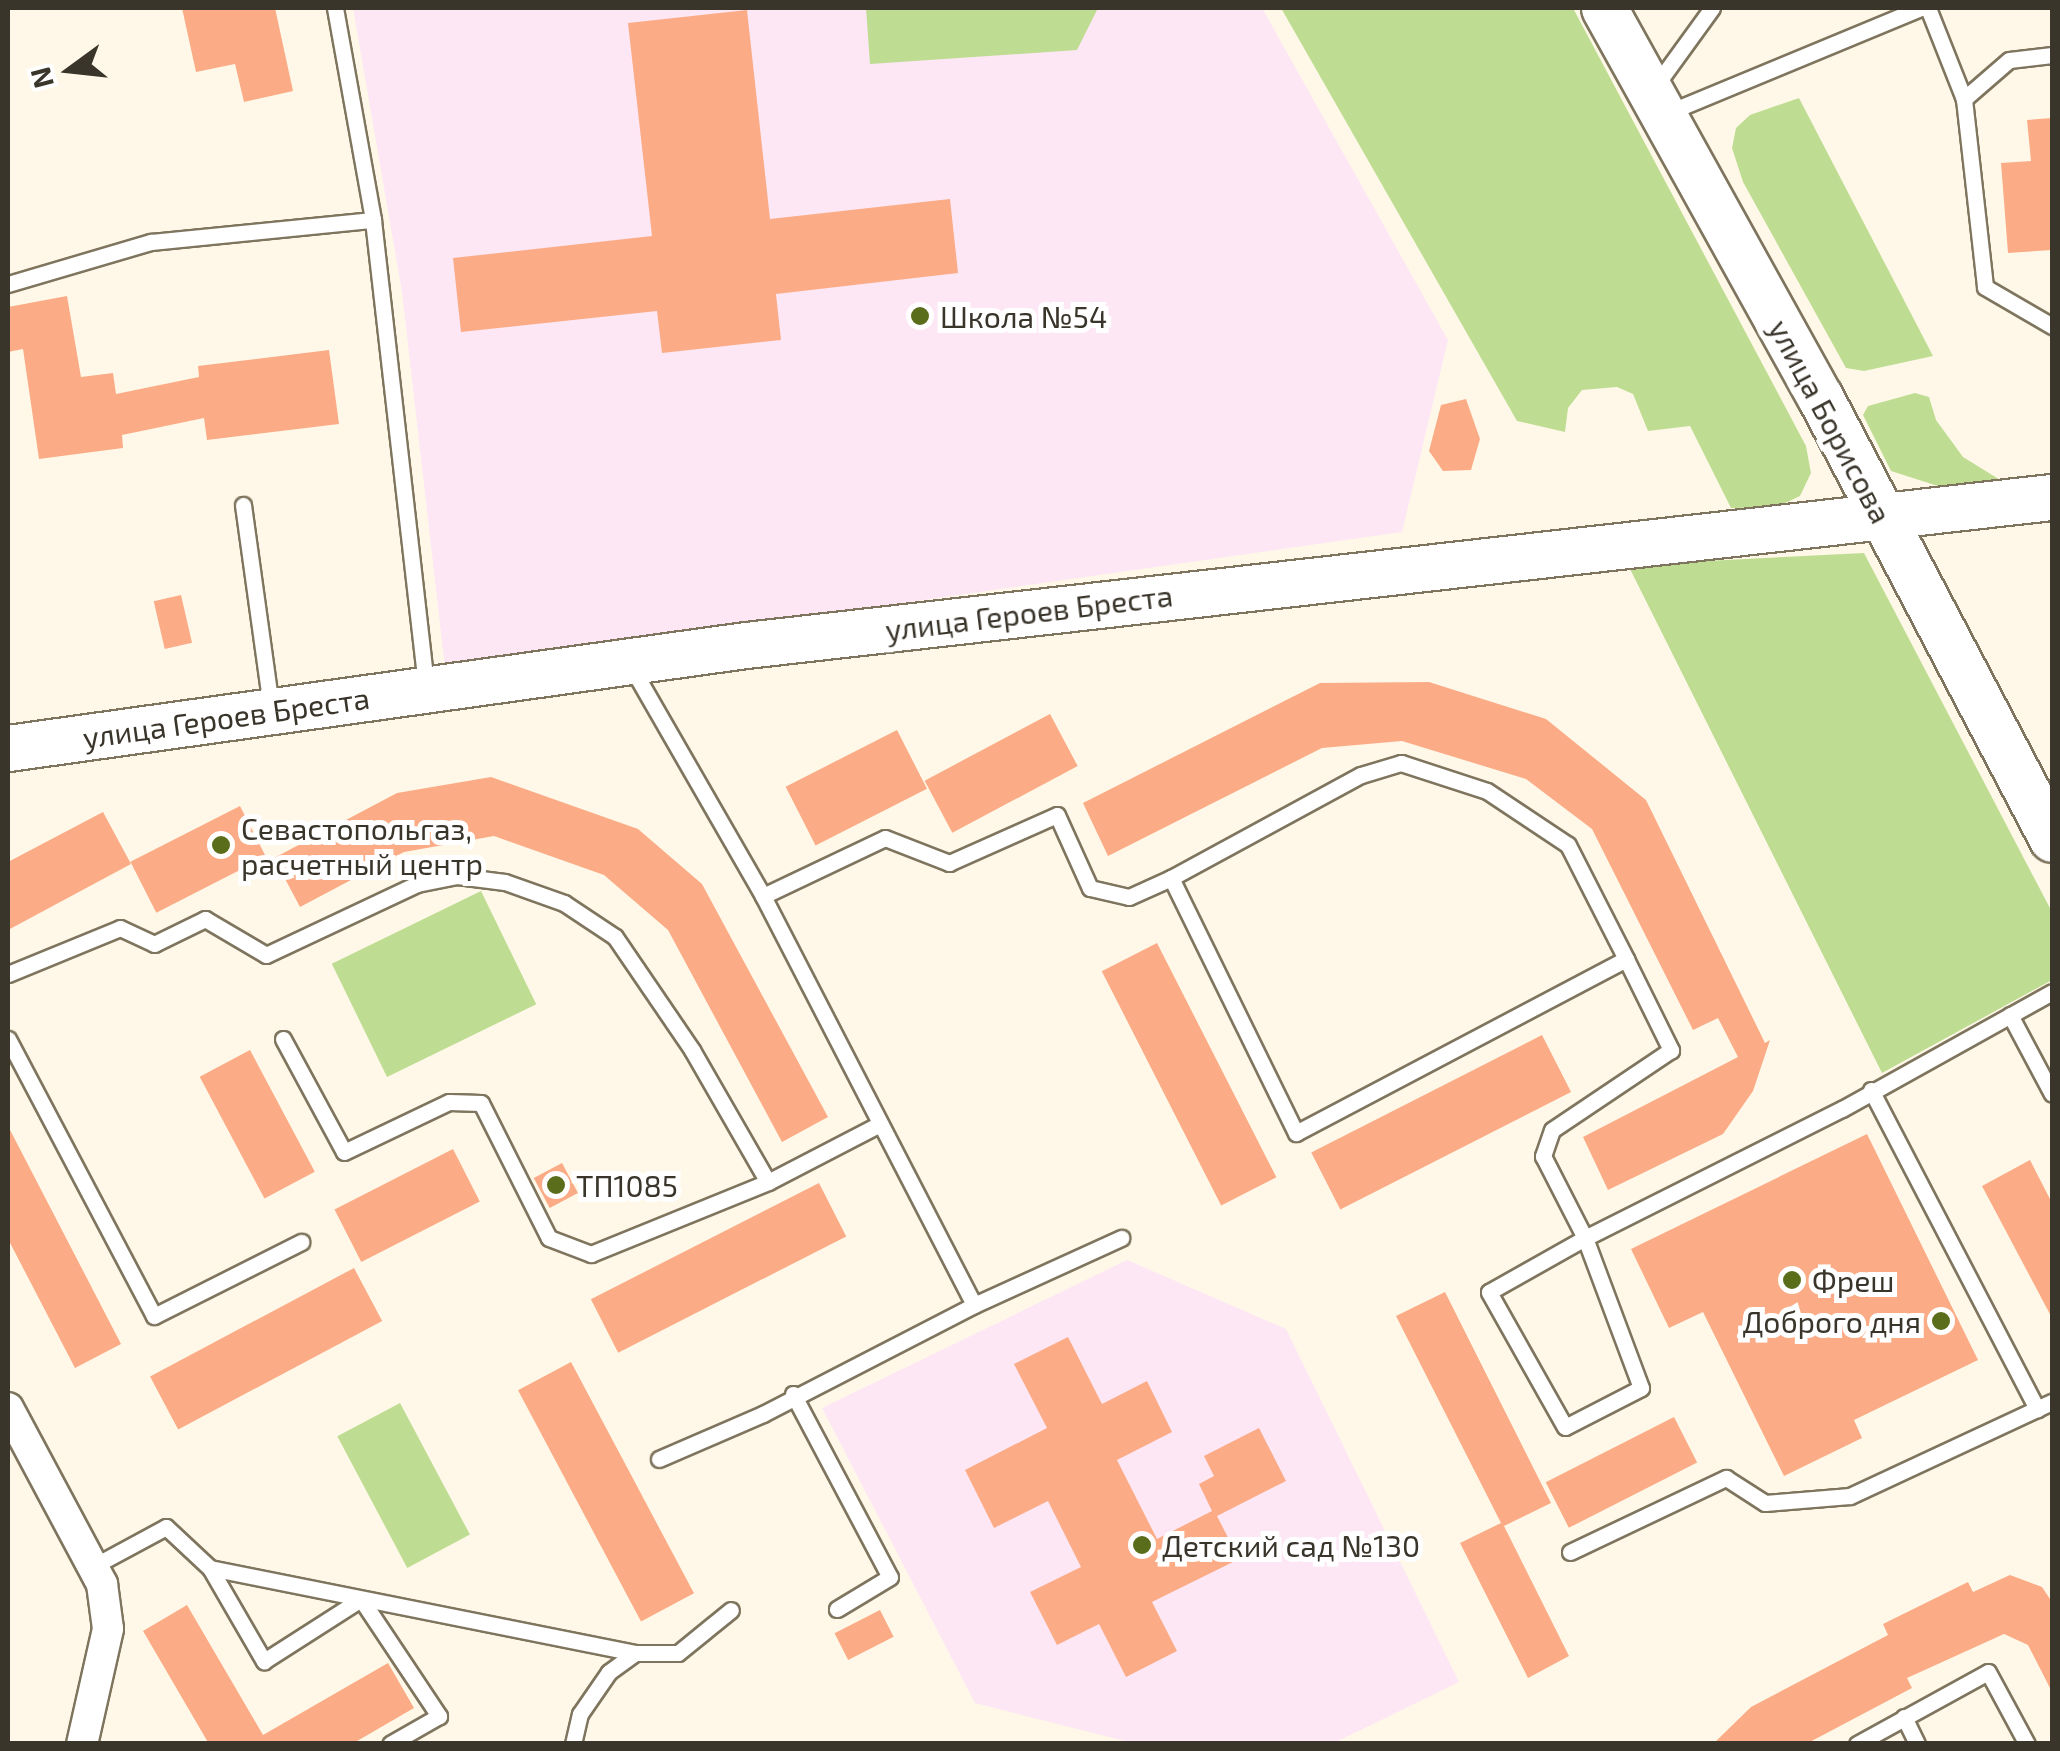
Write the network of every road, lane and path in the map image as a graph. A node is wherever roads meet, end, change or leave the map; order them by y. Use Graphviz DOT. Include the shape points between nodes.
graph roads {
  1 [pos="334,8"];
  2 [pos="1604,8"];
  3 [pos="1712,8"];
  4 [pos="1920,8"];
  5 [pos="1928,8"];
  6 [pos="2052,55"];
  7 [pos="1964,99"];
  8 [pos="1658,103"];
  9 [pos="373,220"];
  10 [pos="8,284"];
  11 [pos="2052,326"];
  12 [pos="2052,497"];
  13 [pos="243,505"];
  14 [pos="1882,516"];
  15 [pos="630,664"];
  16 [pos="427,689"];
  17 [pos="272,710"];
  18 [pos="8,748"];
  19 [pos="2052,838"];
  20 [pos="1170,878"];
  21 [pos="764,896"];
  22 [pos="1626,958"];
  23 [pos="8,974"];
  24 [pos="2052,992"];
  25 [pos="2010,1014"];
  26 [pos="8,1039"];
  27 [pos="283,1039"];
  28 [pos="1871,1090"];
  29 [pos="2052,1094"];
  30 [pos="880,1124"];
  31 [pos="768,1182"];
  32 [pos="1121,1238"];
  33 [pos="1584,1238"];
  34 [pos="301,1242"];
  35 [pos="974,1304"];
  36 [pos="793,1394"];
  37 [pos="2045,1405"];
  38 [pos="8,1408"];
  39 [pos="660,1460"];
  40 [pos="1570,1552"];
  41 [pos="92,1567"];
  42 [pos="210,1568"];
  43 [pos="361,1599"];
  44 [pos="837,1609"];
  45 [pos="730,1610"];
  46 [pos="635,1653"];
  47 [pos="1904,1717"];
  48 [pos="82,1744"];
  49 [pos="390,1744"];
  50 [pos="573,1744"];
  51 [pos="1857,1744"];
  52 [pos="1918,1744"];
  53 [pos="2027,1744"];
  1 -- 9 [label="lane"];
  2 -- 8 [label="street, улица Борисова"];
  3 -- 8 [label="lane"];
  4 -- 8 [label="lane"];
  5 -- 7 [label="lane"];
  6 -- 7 [label="lane" via="2009,60"];
  7 -- 11 [label="lane" via="1985,287"];
  8 -- 14 [label="street, улица Борисова"];
  9 -- 10 [label="lane" via="152,242"];
  9 -- 16 [label="lane"];
  12 -- 14 [label="street, улица Героев Бреста"];
  13 -- 17 [label="lane"];
  14 -- 15 [label="street, улица Героев Бреста" via="746,645"];
  14 -- 19 [label="street, улица Борисова"];
  15 -- 16 [label="street, улица Героев Бреста"];
  15 -- 21 [label="lane"];
  16 -- 17 [label="street, улица Героев Бреста"];
  17 -- 18 [label="street, улица Героев Бреста"];
  20 -- 21 [label="lane" via="1128,897 1090,888 1056,815 949,863 884,838"];
  20 -- 22 [label="lane" via="1361,775 1401,763 1487,790 1568,846"];
  20 -- 22 [label="lane" via="1296,1133"];
  21 -- 30 [label="lane"];
  22 -- 33 [label="lane" via="1671,1050 1552,1130 1543,1156"];
  23 -- 31 [label="lane" via="120,928 154,944 205,920 266,955 418,884 457,876 505,882 564,904 615,937 692,1050"];
  24 -- 25 [label="lane"];
  25 -- 28 [label="lane"];
  25 -- 29 [label="lane"];
  26 -- 34 [label="lane" via="154,1316"];
  27 -- 31 [label="lane" via="344,1152 449,1102 481,1102 549,1238 592,1254"];
  28 -- 33 [label="lane"];
  28 -- 37 [label="lane"];
  30 -- 31 [label="lane"];
  30 -- 35 [label="lane"];
  32 -- 35 [label="lane"];
  33 -- 33 [label="lane" via="1489,1292 1564,1426 1641,1388"];
  35 -- 36 [label="lane"];
  36 -- 39 [label="lane"];
  36 -- 44 [label="lane" via="890,1577"];
  37 -- 40 [label="lane" via="1850,1496 1765,1503 1726,1478"];
  38 -- 41 [label="street"];
  41 -- 42 [label="lane" via="166,1527"];
  41 -- 48 [label="street" via="108,1629"];
  42 -- 43 [label="lane"];
  42 -- 43 [label="lane" via="264,1661"];
  43 -- 46 [label="lane"];
  43 -- 49 [label="lane" via="439,1716"];
  45 -- 46 [label="lane" via="678,1652"];
  46 -- 50 [label="lane" via="599,1686 580,1714"];
  47 -- 51 [label="lane"];
  47 -- 52 [label="lane"];
  47 -- 53 [label="lane" via="1988,1672"];
}
